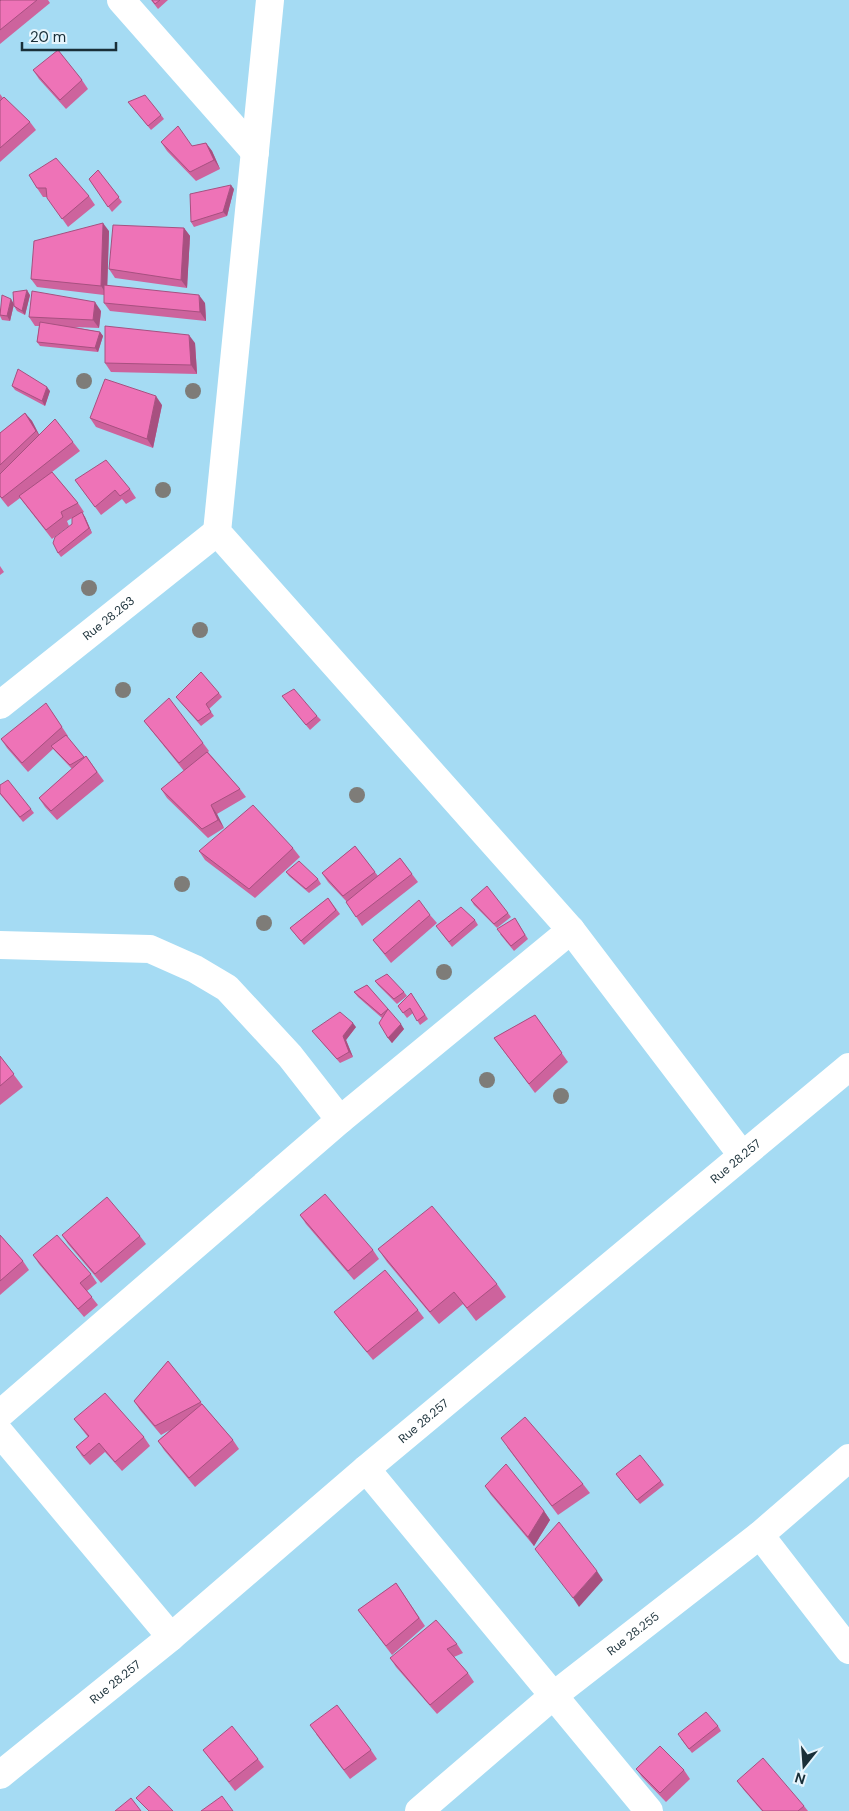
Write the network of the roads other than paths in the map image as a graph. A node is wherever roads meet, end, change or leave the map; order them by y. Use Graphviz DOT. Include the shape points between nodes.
graph roads {
  1 [pos="121,0"];
  2 [pos="270,0"];
  3 [pos="255,152"];
  4 [pos="217,532"];
  5 [pos="0,705"];
  6 [pos="570,930"];
  7 [pos="0,945"];
  8 [pos="849,1067"];
  9 [pos="340,1120"];
  10 [pos="742,1155"];
  11 [pos="0,1414"];
  12 [pos="0,1433"];
  13 [pos="849,1458"];
  14 [pos="366,1469"];
  15 [pos="760,1535"];
  16 [pos="171,1637"];
  17 [pos="849,1650"];
  18 [pos="554,1696"];
  19 [pos="0,1774"];
  20 [pos="419,1811"];
  21 [pos="649,1811"];
  1 -- 3 [label="street"];
  2 -- 3 [label="street"];
  3 -- 4 [label="street"];
  4 -- 5 [label="street, Rue 28.263"];
  4 -- 6 [label="street"];
  6 -- 9 [label="street"];
  6 -- 10 [label="street"];
  7 -- 9 [label="street" via="150,949 195,969 228,988 290,1056"];
  8 -- 10 [label="street, Rue 28.257"];
  9 -- 11 [label="street"];
  10 -- 14 [label="street, Rue 28.257"];
  12 -- 16 [label="street"];
  13 -- 15 [label="street, Rue 28.255"];
  14 -- 16 [label="street, Rue 28.257"];
  14 -- 18 [label="street"];
  15 -- 17 [label="street"];
  15 -- 18 [label="street, Rue 28.255"];
  16 -- 19 [label="street, Rue 28.257"];
  18 -- 20 [label="street, Rue 28.255"];
  18 -- 21 [label="street"];
}
